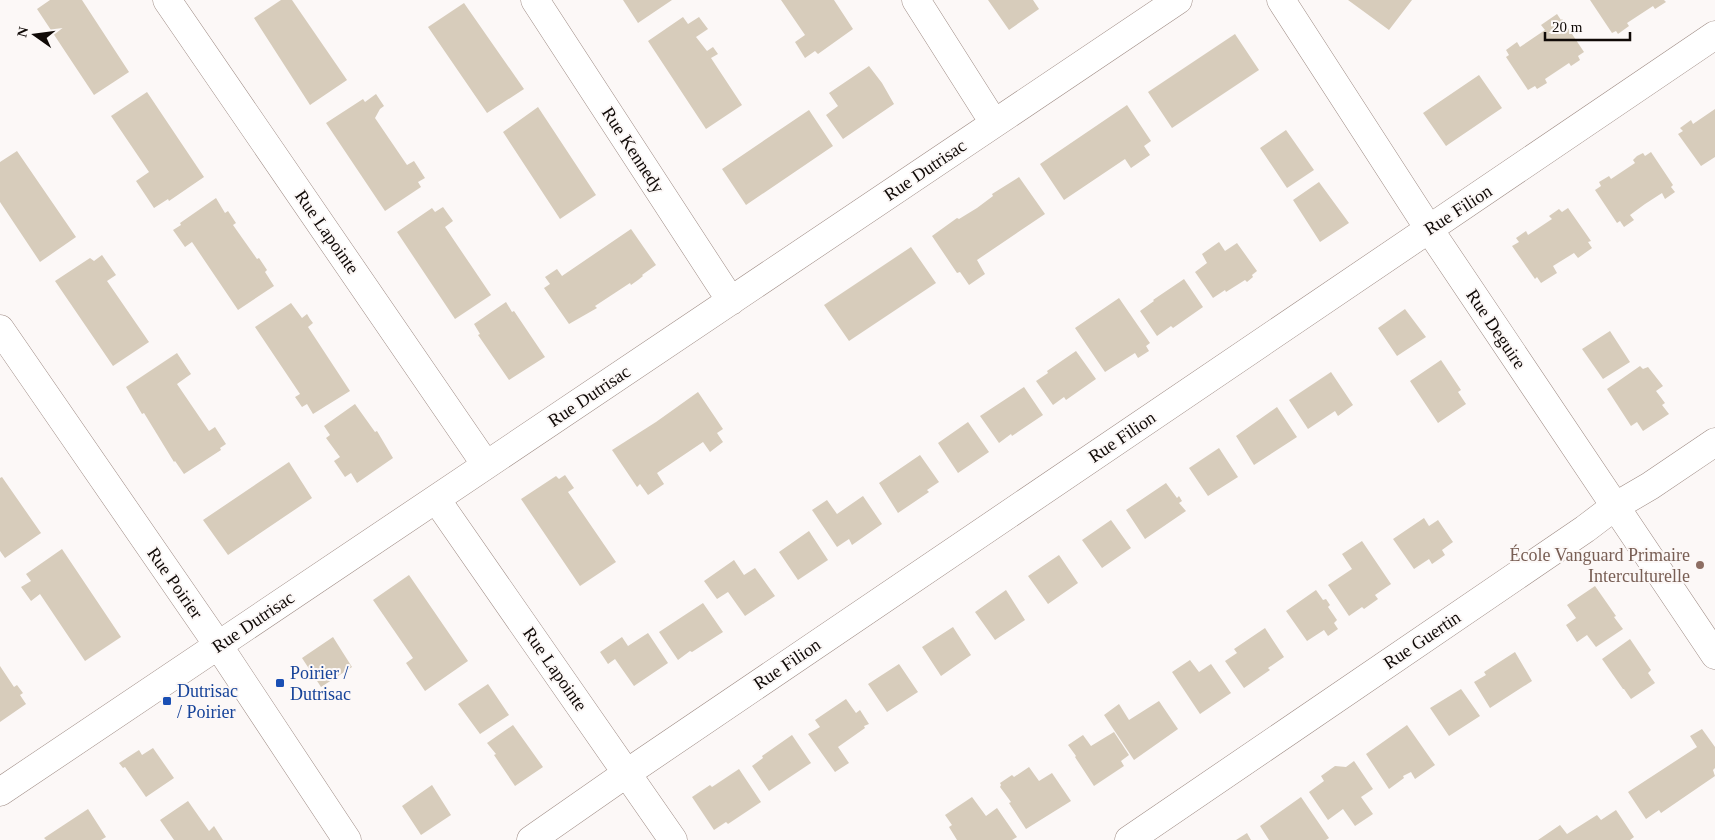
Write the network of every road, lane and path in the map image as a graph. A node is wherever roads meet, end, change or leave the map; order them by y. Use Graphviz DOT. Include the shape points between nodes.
graph roads {
  1 [pos="167,0"];
  2 [pos="535,0"];
  3 [pos="916,0"];
  4 [pos="1178,0"];
  5 [pos="1281,0"];
  6 [pos="1715,35"];
  7 [pos="994,124"];
  8 [pos="1429,229"];
  9 [pos="731,300"];
  10 [pos="0,328"];
  11 [pos="1715,442"];
  12 [pos="486,465"];
  13 [pos="436,498"];
  14 [pos="1614,507"];
  15 [pos="218,645"];
  16 [pos="1715,655"];
  17 [pos="627,773"];
  18 [pos="0,792"];
  19 [pos="347,840"];
  20 [pos="531,840"];
  21 [pos="673,840"];
  22 [pos="1129,840"];
  1 -- 12 [label="street, Rue Lapointe"];
  2 -- 9 [label="street, Rue Kennedy"];
  3 -- 7 [label="street"];
  4 -- 7 [label="street, Rue Dutrisac"];
  5 -- 8 [label="street, Rue Deguire"];
  6 -- 8 [label="street, Rue Filion"];
  7 -- 9 [label="street, Rue Dutrisac"];
  8 -- 14 [label="street, Rue Deguire"];
  8 -- 17 [label="street, Rue Filion"];
  9 -- 12 [label="street, Rue Dutrisac"];
  10 -- 15 [label="street, Rue Poirier"];
  11 -- 14 [label="street, Rue Guertin"];
  12 -- 13 [label="street, Rue Dutrisac"];
  13 -- 15 [label="street, Rue Dutrisac"];
  13 -- 17 [label="street, Rue Lapointe"];
  14 -- 16 [label="street, Rue Deguire"];
  14 -- 22 [label="street, Rue Guertin"];
  15 -- 18 [label="street, Rue Dutrisac"];
  15 -- 19 [label="street, Rue Poirier"];
  17 -- 20 [label="street, Rue Filion"];
  17 -- 21 [label="street, Rue Lapointe"];
}
